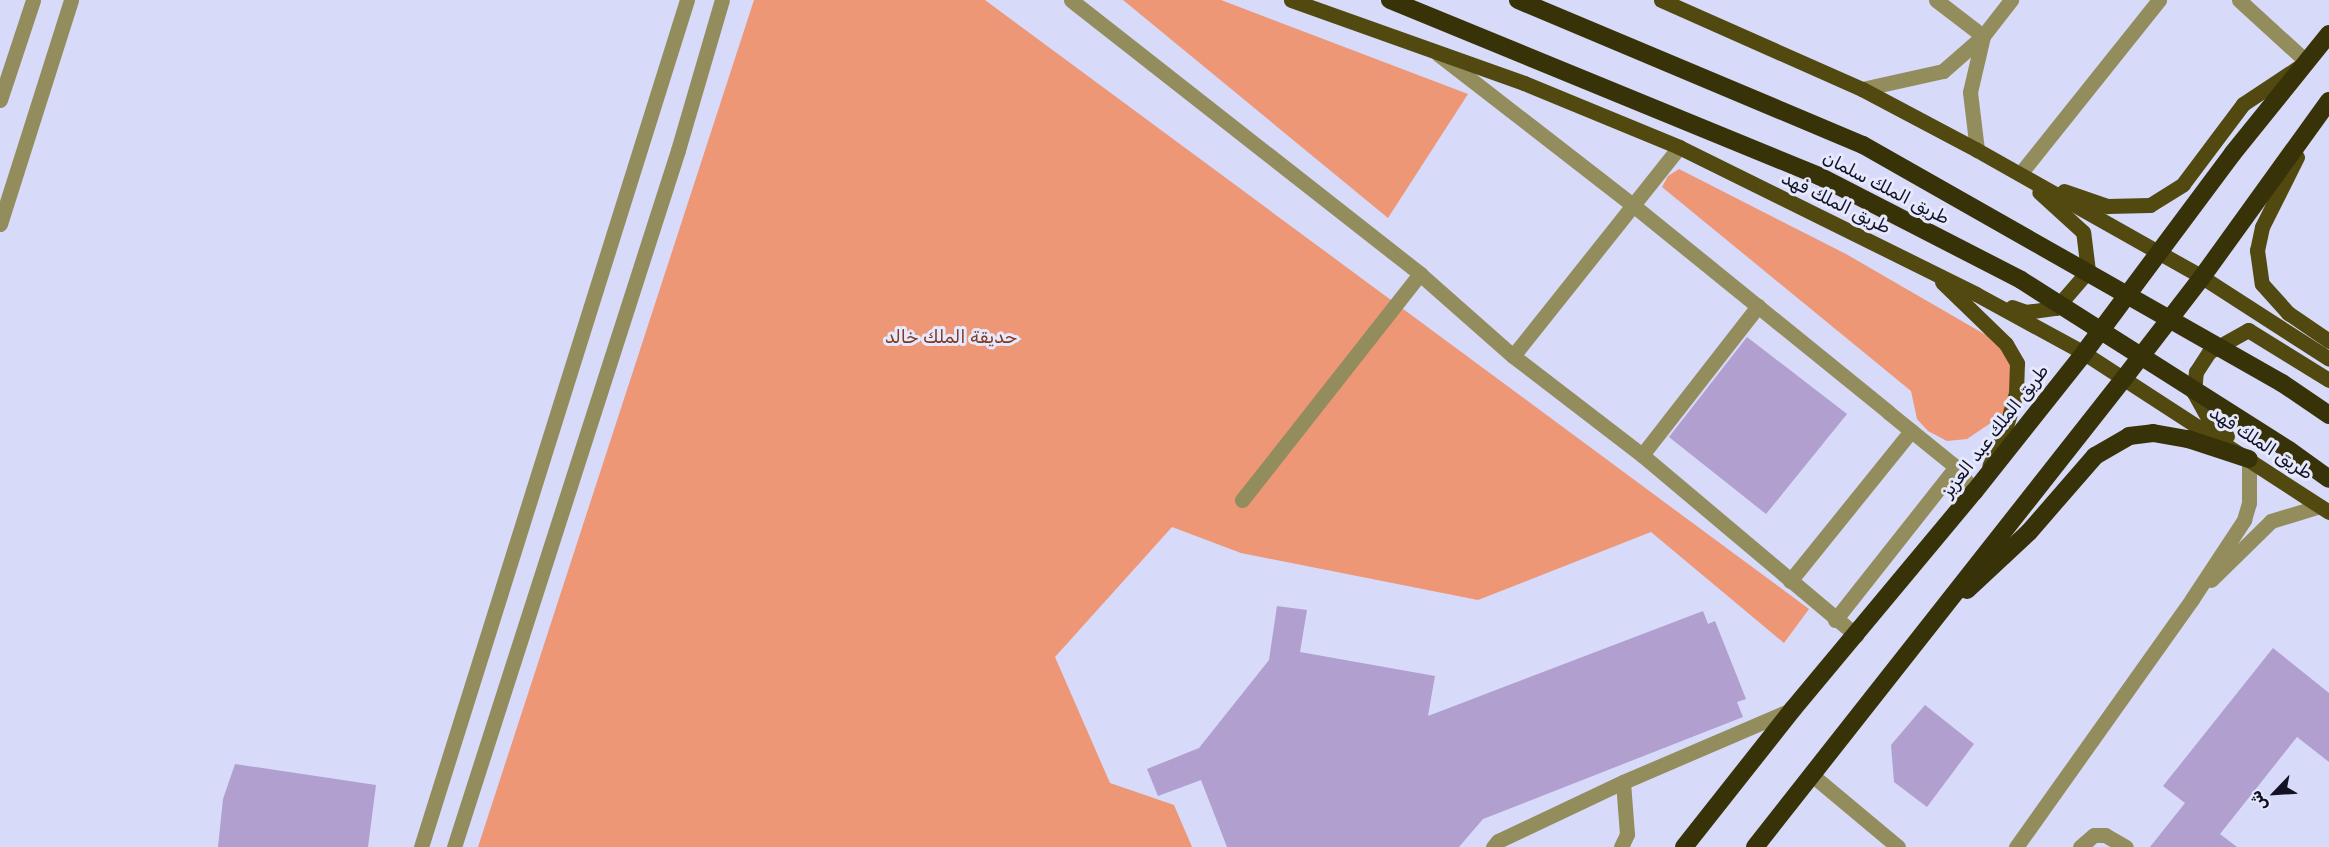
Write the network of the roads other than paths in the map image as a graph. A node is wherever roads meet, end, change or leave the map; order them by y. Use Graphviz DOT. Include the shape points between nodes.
graph roads {
  1 [pos="33,0"];
  2 [pos="71,0"];
  3 [pos="687,0"];
  4 [pos="722,0"];
  5 [pos="1071,0"];
  6 [pos="1291,0"];
  7 [pos="1390,0"];
  8 [pos="1518,0"];
  9 [pos="1936,0"];
  10 [pos="2011,0"];
  11 [pos="2159,0"];
  12 [pos="2239,0"];
  13 [pos="1666,1"];
  14 [pos="2329,34"];
  15 [pos="1983,36"];
  16 [pos="1435,51"];
  17 [pos="2307,62"];
  18 [pos="1862,89"];
  19 [pos="0,100"];
  20 [pos="2326,111"];
  21 [pos="1679,147"];
  22 [pos="1977,150"];
  23 [pos="2020,174"];
  24 [pos="1634,206"];
  25 [pos="0,224"];
  26 [pos="2157,252"];
  27 [pos="1931,272"];
  28 [pos="1420,274"];
  29 [pos="2202,277"];
  30 [pos="1976,294"];
  31 [pos="1758,306"];
  32 [pos="2329,341"];
  33 [pos="2084,353"];
  34 [pos="1512,356"];
  35 [pos="2329,358"];
  36 [pos="2125,377"];
  37 [pos="2329,380"];
  38 [pos="2329,415"];
  39 [pos="1911,431"];
  40 [pos="1642,455"];
  41 [pos="2250,459"];
  42 [pos="1956,467"];
  43 [pos="2329,479"];
  44 [pos="1977,488"];
  45 [pos="1242,500"];
  46 [pos="2325,509"];
  47 [pos="1790,581"];
  48 [pos="2192,599"];
  49 [pos="1835,620"];
  50 [pos="1924,631"];
  51 [pos="1856,635"];
  52 [pos="1793,709"];
  53 [pos="1812,775"];
  54 [pos="1623,782"];
  55 [pos="421,847"];
  56 [pos="454,847"];
  57 [pos="1494,847"];
  58 [pos="1621,847"];
  59 [pos="1684,847"];
  60 [pos="1755,847"];
  61 [pos="1898,847"];
  62 [pos="2016,847"];
  63 [pos="2080,847"];
  64 [pos="2126,847"];
  1 -- 19 [label="street"];
  2 -- 25 [label="street"];
  3 -- 55 [label="street"];
  4 -- 56 [label="street" via="678,150"];
  5 -- 28 [label="street"];
  6 -- 16 [label="main road, طريق الملك فهد"];
  7 -- 43 [label="highway, طريق الملك سلمان, bridge" via="1840,187 2021,279"];
  8 -- 38 [label="highway, طريق الملك سلمان, bridge" via="1863,146 2282,383"];
  9 -- 15 [label="street"];
  10 -- 15 [label="street"];
  11 -- 23 [label="street"];
  12 -- 17 [label="street"];
  13 -- 18 [label="main road"];
  14 -- 17 [label="highway, طريق الملك عبد العزيز"];
  15 -- 18 [label="street" via="1943,71"];
  15 -- 22 [label="street" via="1970,92"];
  16 -- 21 [label="main road, طريق الملك فهد"];
  16 -- 24 [label="street"];
  17 -- 23 [label="main road" via="2243,104 2183,184 2150,205 2107,207"];
  17 -- 26 [label="highway, طريق الملك عبد العزيز"];
  18 -- 22 [label="main road"];
  20 -- 29 [label="highway"];
  20 -- 32 [label="main road" via="2262,227 2257,250 2262,284 2288,313"];
  21 -- 24 [label="street"];
  21 -- 27 [label="main road, طريق الملك فهد"];
  22 -- 23 [label="main road"];
  23 -- 26 [label="main road"];
  23 -- 30 [label="main road" via="2083,232 2088,271 2056,308 2026,312"];
  24 -- 31 [label="street"];
  24 -- 34 [label="street"];
  26 -- 29 [label="main road"];
  26 -- 33 [label="highway, طريق الملك عبد العزيز"];
  27 -- 30 [label="main road, طريق الملك فهد"];
  27 -- 44 [label="main road" via="2006,344 2016,363 2016,393 2004,433"];
  28 -- 34 [label="street"];
  28 -- 45 [label="street"];
  29 -- 35 [label="main road"];
  29 -- 36 [label="highway"];
  30 -- 33 [label="main road, طريق الملك فهد"];
  31 -- 39 [label="street"];
  31 -- 40 [label="street"];
  33 -- 36 [label="main road, طريق الملك فهد"];
  33 -- 44 [label="highway, طريق الملك عبد العزيز"];
  34 -- 40 [label="street"];
  36 -- 41 [label="main road, طريق الملك فهد"];
  36 -- 50 [label="highway"];
  37 -- 41 [label="main road" via="2248,330 2209,352 2196,372 2194,393 2208,418"];
  39 -- 42 [label="street"];
  39 -- 47 [label="street"];
  40 -- 47 [label="street"];
  41 -- 46 [label="main road, طريق الملك فهد"];
  41 -- 48 [label="street" via="2249,503 2244,520"];
  41 -- 50 [label="highway" via="2188,439 2153,433 2129,436 2095,456 2029,532"];
  42 -- 44 [label="street"];
  42 -- 49 [label="street"];
  44 -- 51 [label="highway, طريق الملك عبد العزيز"];
  46 -- 48 [label="street" via="2271,521"];
  47 -- 49 [label="street"];
  48 -- 62 [label="street"];
  49 -- 51 [label="street"];
  50 -- 53 [label="highway"];
  51 -- 52 [label="highway, طريق الملك عبد العزيز"];
  52 -- 54 [label="street"];
  52 -- 59 [label="highway, طريق الملك عبد العزيز"];
  53 -- 60 [label="highway"];
  53 -- 61 [label="street"];
  54 -- 57 [label="street" via="1498,841"];
  54 -- 58 [label="street" via="1627,834"];
  63 -- 64 [label="street" via="2094,835 2105,835"];
}
